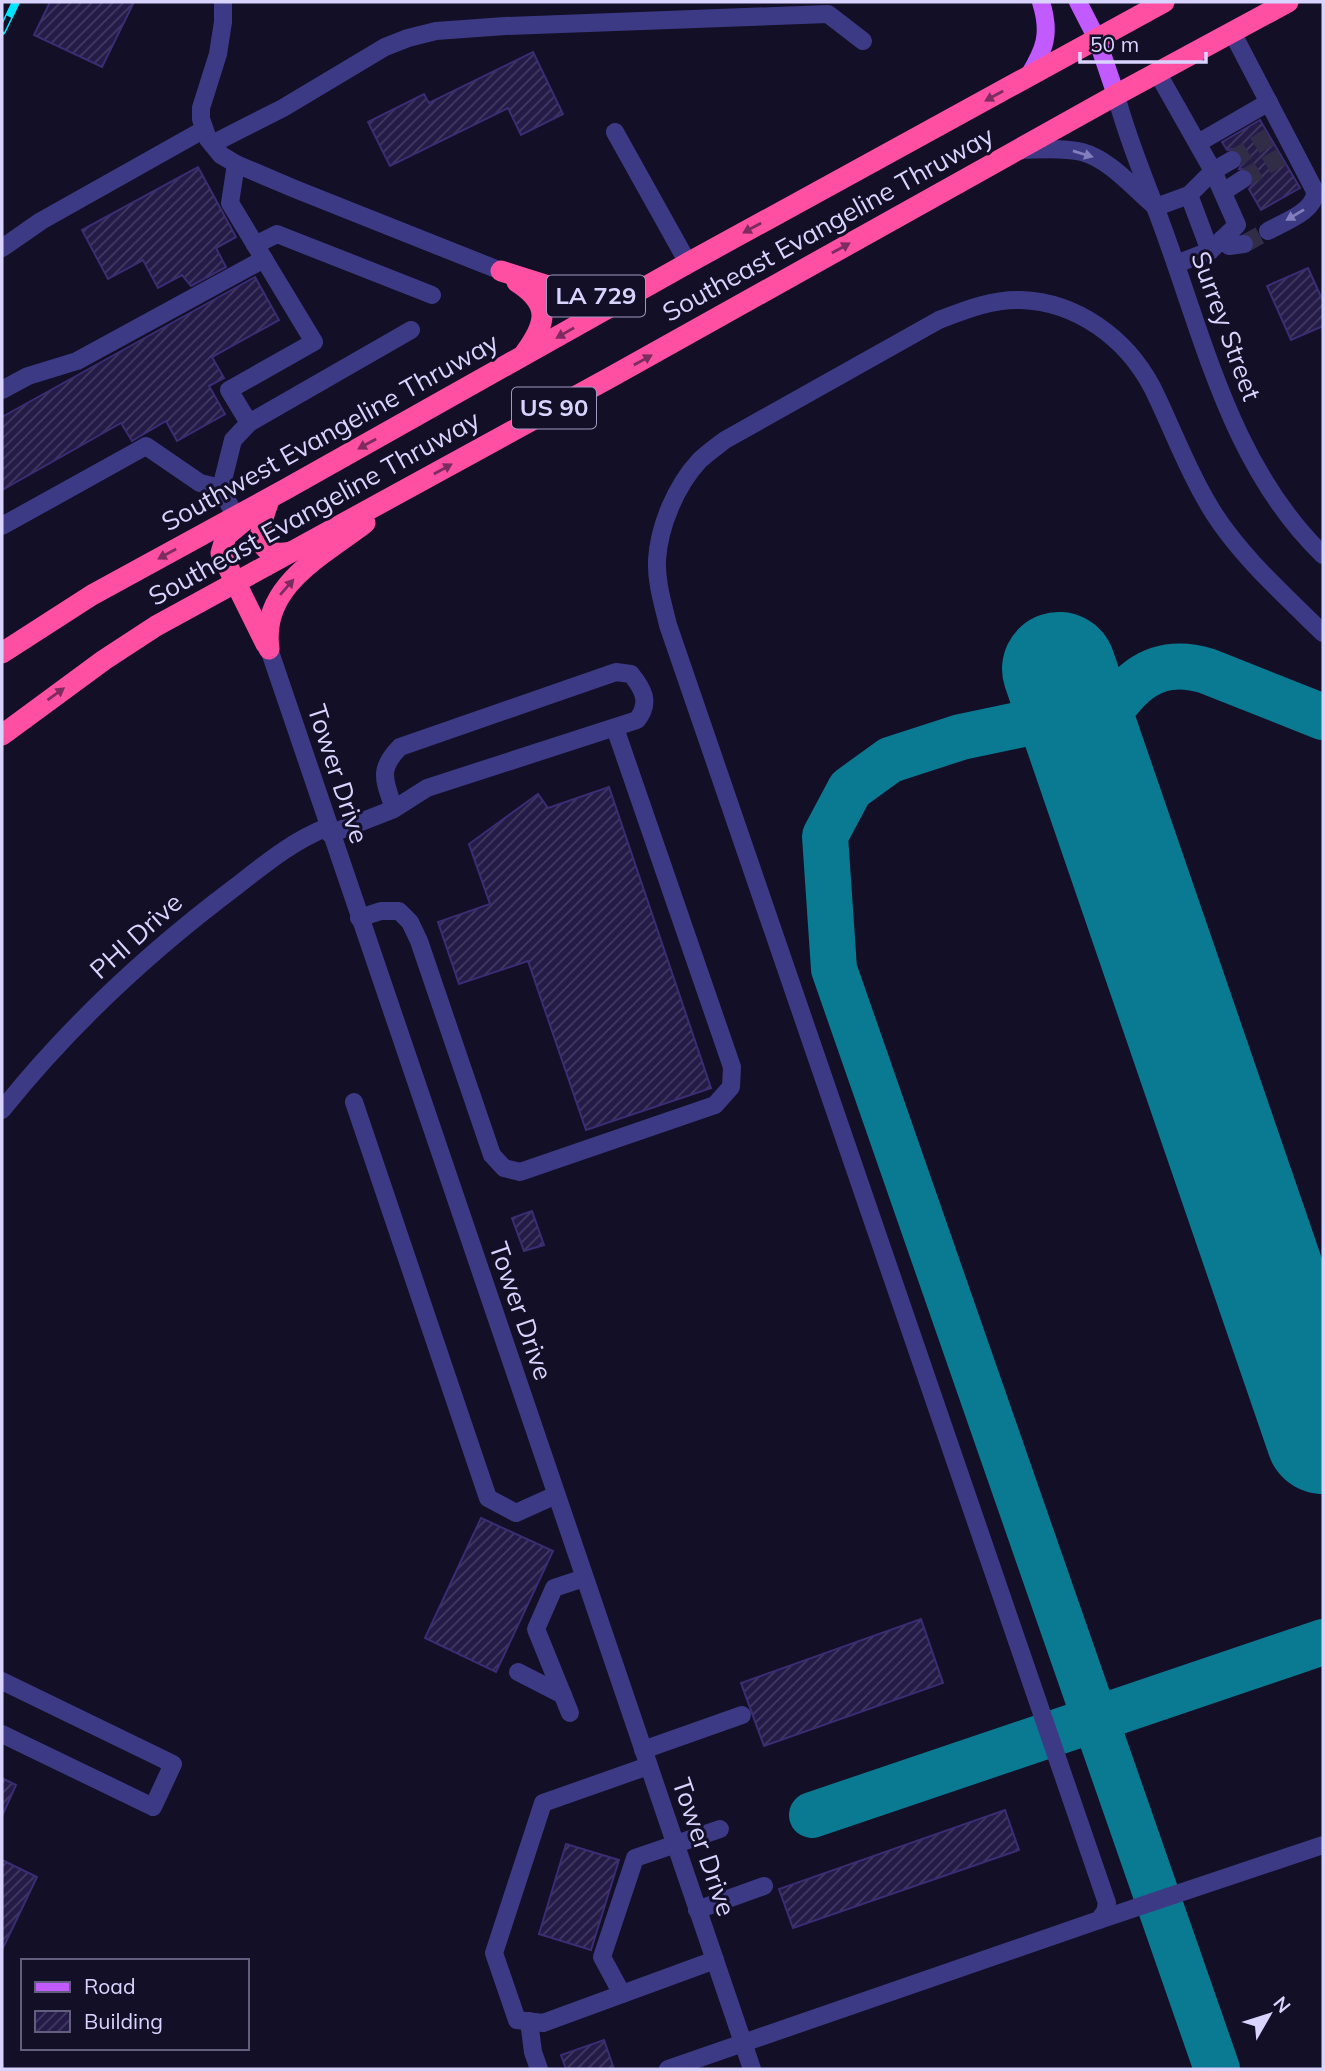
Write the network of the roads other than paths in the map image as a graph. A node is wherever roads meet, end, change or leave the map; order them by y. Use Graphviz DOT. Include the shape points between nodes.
graph roads {
  1 [pos="223,2"];
  2 [pos="1041,2"];
  3 [pos="1078,2"];
  4 [pos="1164,2"];
  5 [pos="1288,2"];
  6 [pos="1232,32"];
  7 [pos="1097,39"];
  8 [pos="863,41"];
  9 [pos="1157,72"];
  10 [pos="1028,77"];
  11 [pos="1116,95"];
  12 [pos="1269,102"];
  13 [pos="615,132"];
  14 [pos="208,137"];
  15 [pos="1198,144"];
  16 [pos="1016,150"];
  17 [pos="1232,160"];
  18 [pos="236,164"];
  19 [pos="1213,171"];
  20 [pos="1243,179"];
  21 [pos="1223,192"];
  22 [pos="1189,195"];
  23 [pos="1156,208"];
  24 [pos="1268,232"];
  25 [pos="1244,244"];
  26 [pos="1216,245"];
  27 [pos="2,248"];
  28 [pos="259,252"];
  29 [pos="688,263"];
  30 [pos="1176,264"];
  31 [pos="501,271"];
  32 [pos="432,295"];
  33 [pos="411,330"];
  34 [pos="520,359"];
  35 [pos="2,390"];
  36 [pos="249,424"];
  37 [pos="418,483"];
  38 [pos="221,488"];
  39 [pos="286,489"];
  40 [pos="268,503"];
  41 [pos="235,516"];
  42 [pos="2,526"];
  43 [pos="291,552"];
  44 [pos="1323,555"];
  45 [pos="234,583"];
  46 [pos="1323,633"];
  47 [pos="269,649"];
  48 [pos="2,653"];
  49 [pos="615,728"];
  50 [pos="2,735"];
  51 [pos="394,808"];
  52 [pos="329,831"];
  53 [pos="359,918"];
  54 [pos="354,1102"];
  55 [pos="2,1110"];
  56 [pos="556,1495"];
  57 [pos="584,1578"];
  58 [pos="518,1672"];
  59 [pos="2,1681"];
  60 [pos="563,1695"];
  61 [pos="570,1713"];
  62 [pos="742,1714"];
  63 [pos="2,1734"];
  64 [pos="645,1758"];
  65 [pos="720,1829"];
  66 [pos="675,1844"];
  67 [pos="1323,1845"];
  68 [pos="764,1886"];
  69 [pos="698,1910"];
  70 [pos="1099,1920"];
  71 [pos="715,1960"];
  72 [pos="622,1994"];
  73 [pos="529,2021"];
  74 [pos="743,2042"];
  75 [pos="539,2069"];
  76 [pos="668,2069"];
  77 [pos="752,2069"];
  1 -- 14 [label="street" via="218,54 201,108"];
  2 -- 10 [label="main road" via="1046,16 1045,42"];
  3 -- 7 [label="main road"];
  4 -- 7 [label="highway, US 90"];
  5 -- 6 [label="highway, Southeast Evangeline Thruway / US 90"];
  6 -- 9 [label="highway, Southeast Evangeline Thruway / US 90"];
  6 -- 12 [label="street"];
  7 -- 10 [label="highway, Southeast Evangeline Thruway / US 90"];
  7 -- 11 [label="main road"];
  8 -- 14 [label="street" via="828,14 436,31 385,47 283,108"];
  9 -- 11 [label="highway, Southeast Evangeline Thruway / US 90"];
  9 -- 15 [label="street"];
  10 -- 29 [label="highway, Southeast Evangeline Thruway / US 90, one-way"];
  11 -- 16 [label="highway, Southeast Evangeline Thruway / US 90"];
  11 -- 23 [label="street, Surrey Street"];
  12 -- 15 [label="street"];
  12 -- 24 [label="street, one-way" via="1276,133 1312,184 1315,197 1311,206"];
  13 -- 29 [label="street"];
  14 -- 18 [label="street, LA 729" via="221,155"];
  14 -- 27 [label="street" via="41,221"];
  15 -- 19 [label="street"];
  16 -- 23 [label="street, one-way" via="1082,152 1108,166"];
  37 -- 16 [label="highway, Southeast Evangeline Thruway / US 90, one-way"];
  17 -- 19 [label="street"];
  18 -- 28 [label="street" via="230,203"];
  18 -- 31 [label="street, LA 729"];
  19 -- 21 [label="street"];
  19 -- 22 [label="street"];
  20 -- 21 [label="street"];
  21 -- 26 [label="street" via="1237,225"];
  22 -- 23 [label="street"];
  22 -- 26 [label="street"];
  23 -- 30 [label="street, Surrey Street"];
  25 -- 26 [label="street"];
  26 -- 30 [label="street"];
  28 -- 32 [label="street" via="277,234"];
  28 -- 35 [label="street" via="77,360"];
  28 -- 36 [label="street" via="314,342 229,390"];
  29 -- 31 [label="highway, LA 729" via="599,296 580,296"];
  29 -- 34 [label="highway, Southwest Evangeline Thruway / US 90, one-way"];
  30 -- 44 [label="street, Surrey Street" via="1242,443 1282,509"];
  31 -- 34 [label="highway, LA 729" via="530,290 541,304 540,332"];
  33 -- 36 [label="street"];
  34 -- 39 [label="highway, Southwest Evangeline Thruway / US 90, one-way"];
  36 -- 38 [label="street" via="233,440"];
  37 -- 43 [label="highway, Southeast Evangeline Thruway / US 90"];
  47 -- 37 [label="highway, one-way" via="269,615 284,589"];
  38 -- 41 [label="street"];
  38 -- 42 [label="street" via="200,483 146,446"];
  39 -- 40 [label="highway"];
  39 -- 41 [label="highway, Southwest Evangeline Thruway / US 90"];
  40 -- 43 [label="highway" via="260,529 262,542 273,552"];
  40 -- 45 [label="highway" via="229,531 222,542 221,557"];
  41 -- 48 [label="highway, Southwest Evangeline Thruway / US 90, one-way" via="92,595"];
  43 -- 45 [label="highway, Southeast Evangeline Thruway / US 90"];
  45 -- 47 [label="highway"];
  50 -- 45 [label="highway, Southeast Evangeline Thruway / US 90, one-way" via="104,660"];
  46 -- 70 [label="street" via="1277,589 1221,524 1151,385 1117,340 1073,312 1020,300 992,302 939,320 724,440 683,482 657,560 668,625 1105,1892 1107,1903"];
  47 -- 52 [label="street, Tower Drive"];
  49 -- 51 [label="street, PHI Drive" via="427,788"];
  49 -- 51 [label="street, PHI Drive" via="643,712 644,691 631,674 616,672 400,747 387,760 385,779"];
  49 -- 53 [label="street" via="732,1067 731,1087 715,1105 520,1172 503,1168 492,1155 410,922 399,911"];
  51 -- 52 [label="street, PHI Drive"];
  52 -- 53 [label="street, Tower Drive"];
  52 -- 55 [label="street, PHI Drive" via="308,835 191,920 71,1031"];
  53 -- 56 [label="street, Tower Drive"];
  54 -- 56 [label="street" via="488,1498 516,1513"];
  56 -- 57 [label="street, Tower Drive"];
  57 -- 60 [label="street" via="554,1588 536,1629"];
  57 -- 64 [label="street, Tower Drive"];
  58 -- 60 [label="street"];
  59 -- 63 [label="street" via="173,1763 153,1807"];
  60 -- 61 [label="street"];
  62 -- 64 [label="street"];
  64 -- 66 [label="street, Tower Drive"];
  64 -- 73 [label="street" via="543,1803 495,1953 517,2020"];
  65 -- 66 [label="street"];
  66 -- 69 [label="street, Tower Drive"];
  66 -- 72 [label="street" via="635,1858 602,1957"];
  67 -- 70 [label="street"];
  68 -- 69 [label="street"];
  69 -- 71 [label="street, Tower Drive"];
  70 -- 74 [label="street"];
  71 -- 72 [label="street"];
  71 -- 74 [label="street, Tower Drive"];
  72 -- 73 [label="street" via="542,2023"];
  73 -- 75 [label="street"];
  74 -- 76 [label="street"];
  74 -- 77 [label="street, Tower Drive"];
}
